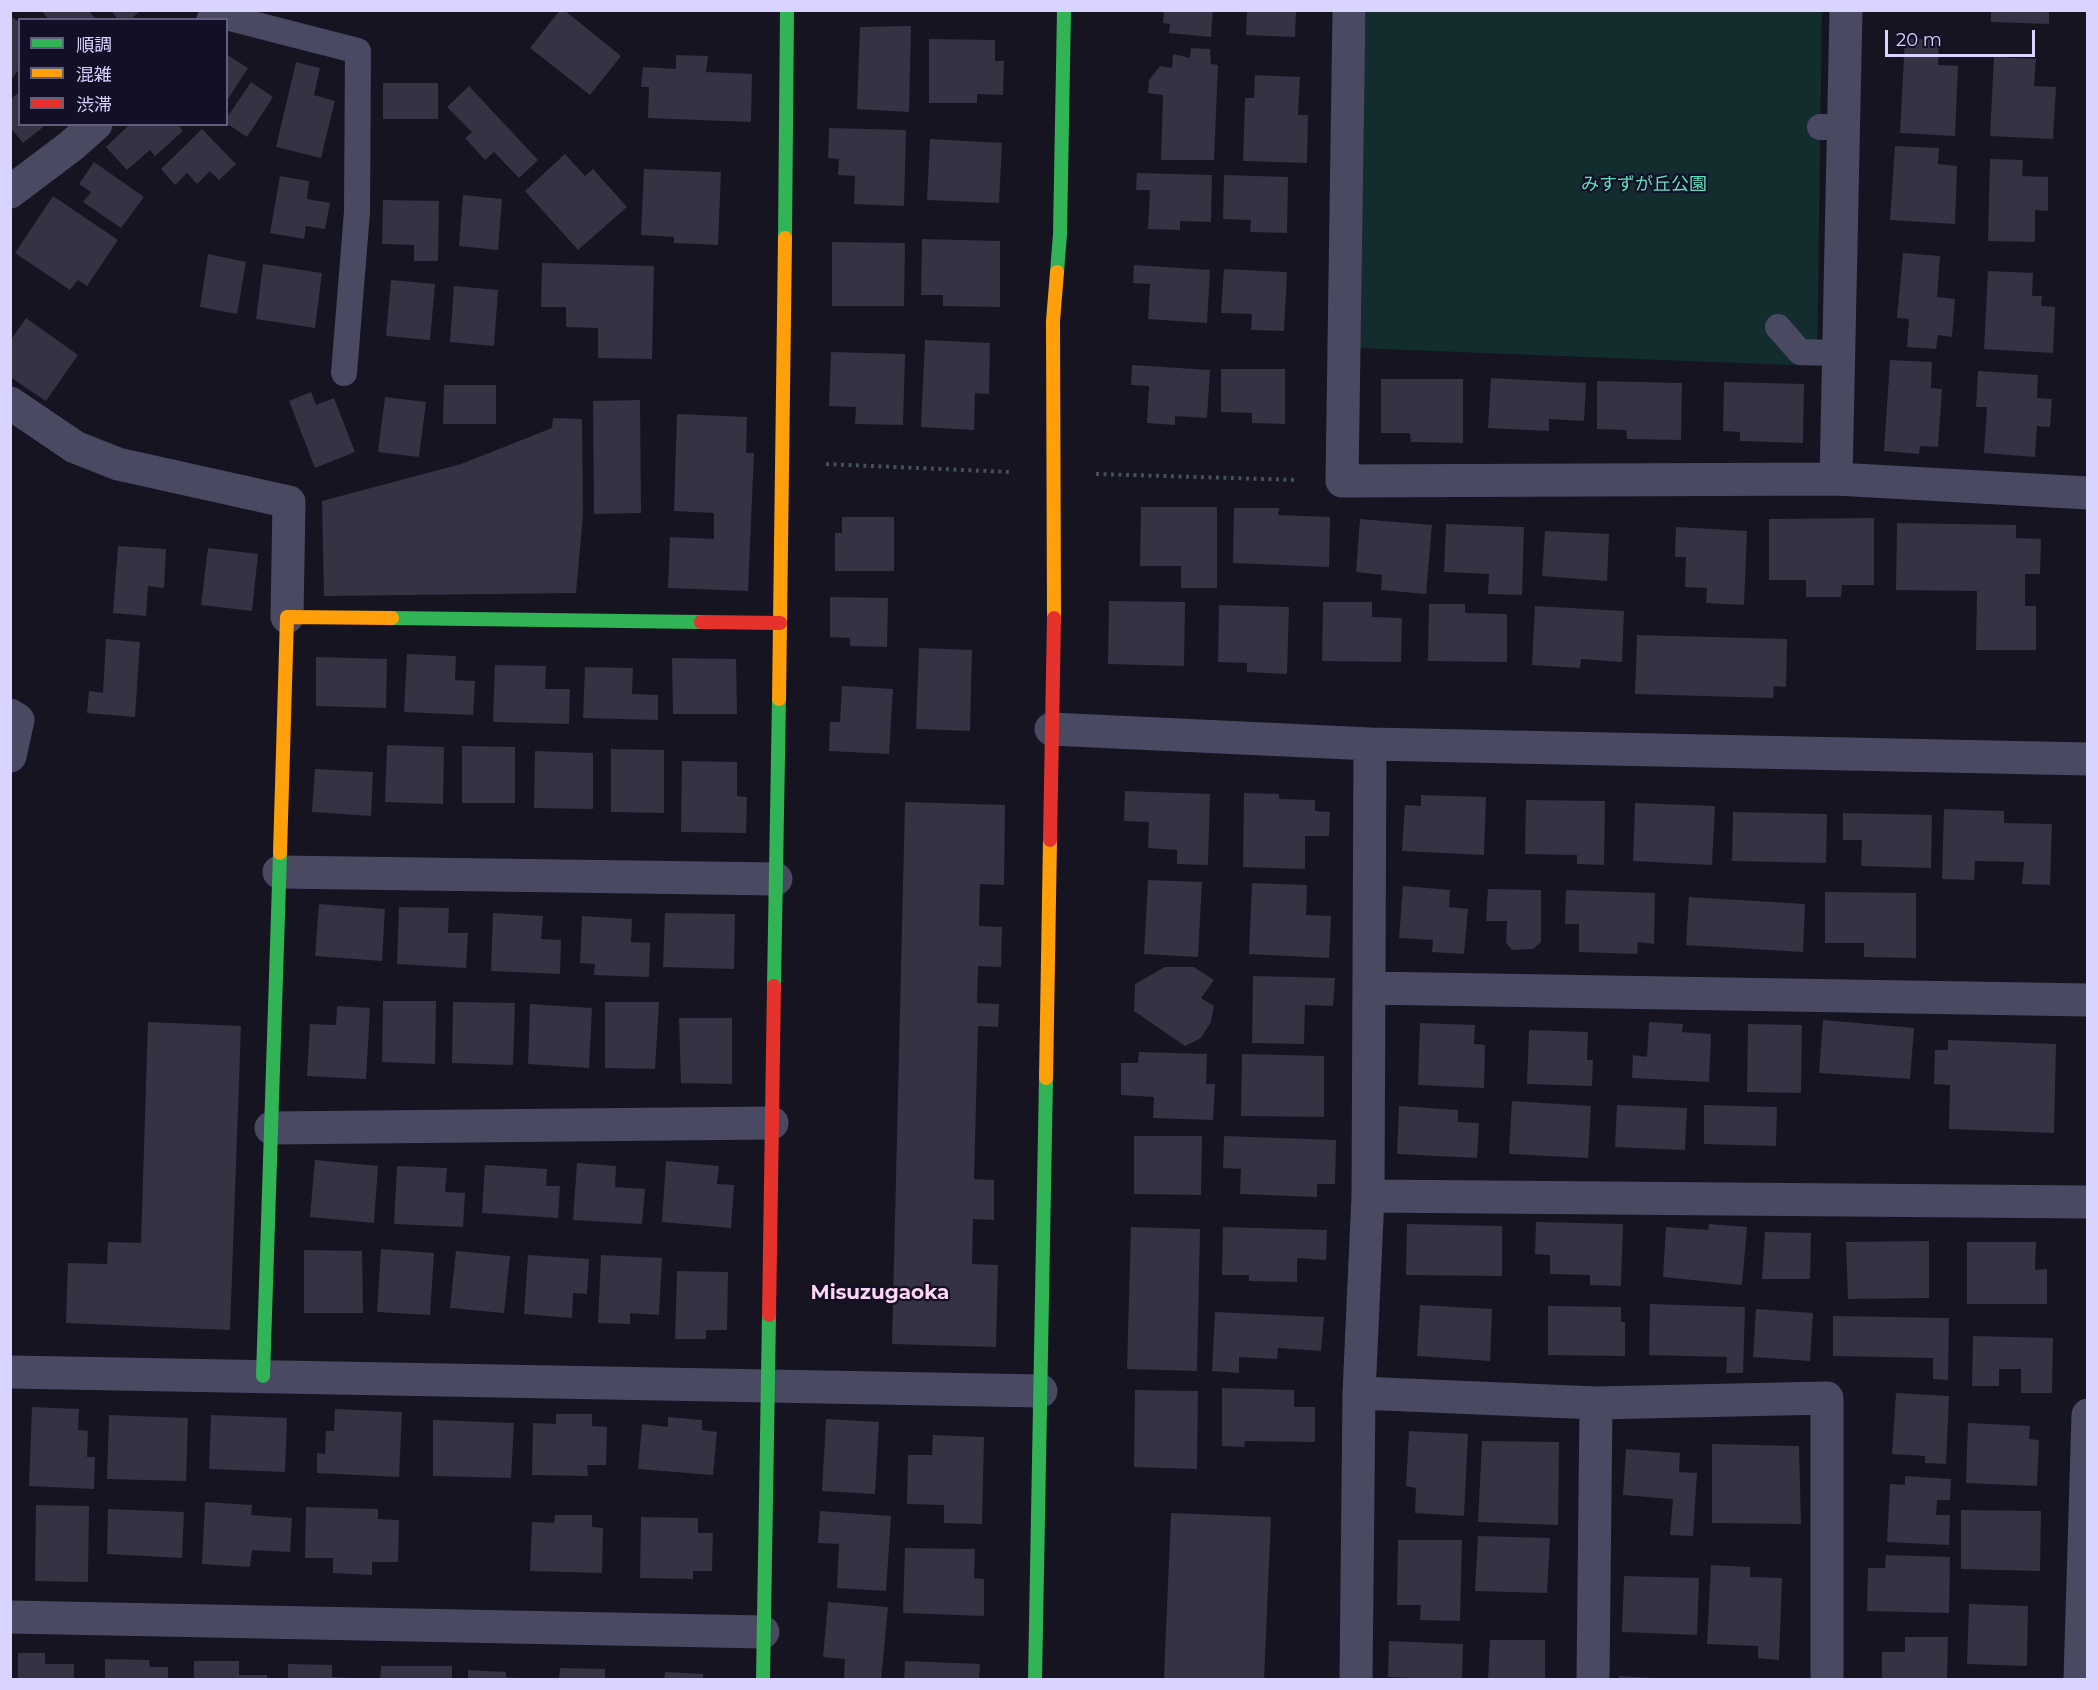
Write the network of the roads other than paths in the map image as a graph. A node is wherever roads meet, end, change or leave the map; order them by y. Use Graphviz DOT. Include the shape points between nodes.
graph roads {
  1 [pos="787,10"];
  2 [pos="1064,10"];
  3 [pos="1349,10"];
  4 [pos="1846,10"];
  5 [pos="218,15"];
  6 [pos="94,126"];
  7 [pos="10,192"];
  8 [pos="1778,327"];
  9 [pos="1839,352"];
  10 [pos="344,373"];
  11 [pos="10,403"];
  12 [pos="1836,479"];
  13 [pos="2088,493"];
  14 [pos="287,617"];
  15 [pos="780,623"];
  16 [pos="10,715"];
  17 [pos="1051,729"];
  18 [pos="1370,744"];
  19 [pos="10,756"];
  20 [pos="2088,759"];
  21 [pos="279,872"];
  22 [pos="776,879"];
  23 [pos="1369,988"];
  24 [pos="2088,1000"];
  25 [pos="772,1123"];
  26 [pos="271,1128"];
  27 [pos="1368,1196"];
  28 [pos="2088,1202"];
  29 [pos="10,1372"];
  30 [pos="263,1376"];
  31 [pos="767,1386"];
  32 [pos="1041,1391"];
  33 [pos="1359,1393"];
  34 [pos="1596,1403"];
  35 [pos="2088,1415"];
  36 [pos="2086,1483"];
  37 [pos="10,1617"];
  38 [pos="764,1632"];
  39 [pos="763,1680"];
  40 [pos="1035,1680"];
  41 [pos="1356,1680"];
  42 [pos="1593,1680"];
  43 [pos="1827,1680"];
  44 [pos="2080,1680"];
  1 -- 15 [label="street"];
  2 -- 17 [label="street" via="1060,234 1053,321"];
  3 -- 12 [label="street" via="1354,200 1342,481"];
  4 -- 9 [label="street" via="1832,127"];
  5 -- 10 [label="lane" via="358,51 357,212"];
  6 -- 7 [label="street"];
  8 -- 9 [label="lane" via="1800,352"];
  9 -- 12 [label="street"];
  11 -- 14 [label="street" via="75,447 118,464 290,502"];
  12 -- 13 [label="street"];
  14 -- 15 [label="street"];
  14 -- 21 [label="street"];
  15 -- 22 [label="street"];
  16 -- 19 [label="street" via="18,720"];
  17 -- 18 [label="street"];
  17 -- 32 [label="street"];
  18 -- 20 [label="street"];
  18 -- 23 [label="street"];
  21 -- 22 [label="street"];
  21 -- 26 [label="street"];
  22 -- 25 [label="street"];
  23 -- 24 [label="street"];
  23 -- 27 [label="street"];
  25 -- 26 [label="street"];
  25 -- 31 [label="street"];
  26 -- 30 [label="street"];
  27 -- 28 [label="street"];
  27 -- 33 [label="street"];
  29 -- 30 [label="street"];
  30 -- 31 [label="street"];
  31 -- 32 [label="street"];
  31 -- 38 [label="street"];
  32 -- 40 [label="street"];
  33 -- 34 [label="street"];
  33 -- 41 [label="street"];
  34 -- 42 [label="street"];
  34 -- 43 [label="street" via="1827,1398"];
  35 -- 36 [label="street"];
  36 -- 44 [label="street"];
  37 -- 38 [label="street"];
  38 -- 39 [label="street"];
}
